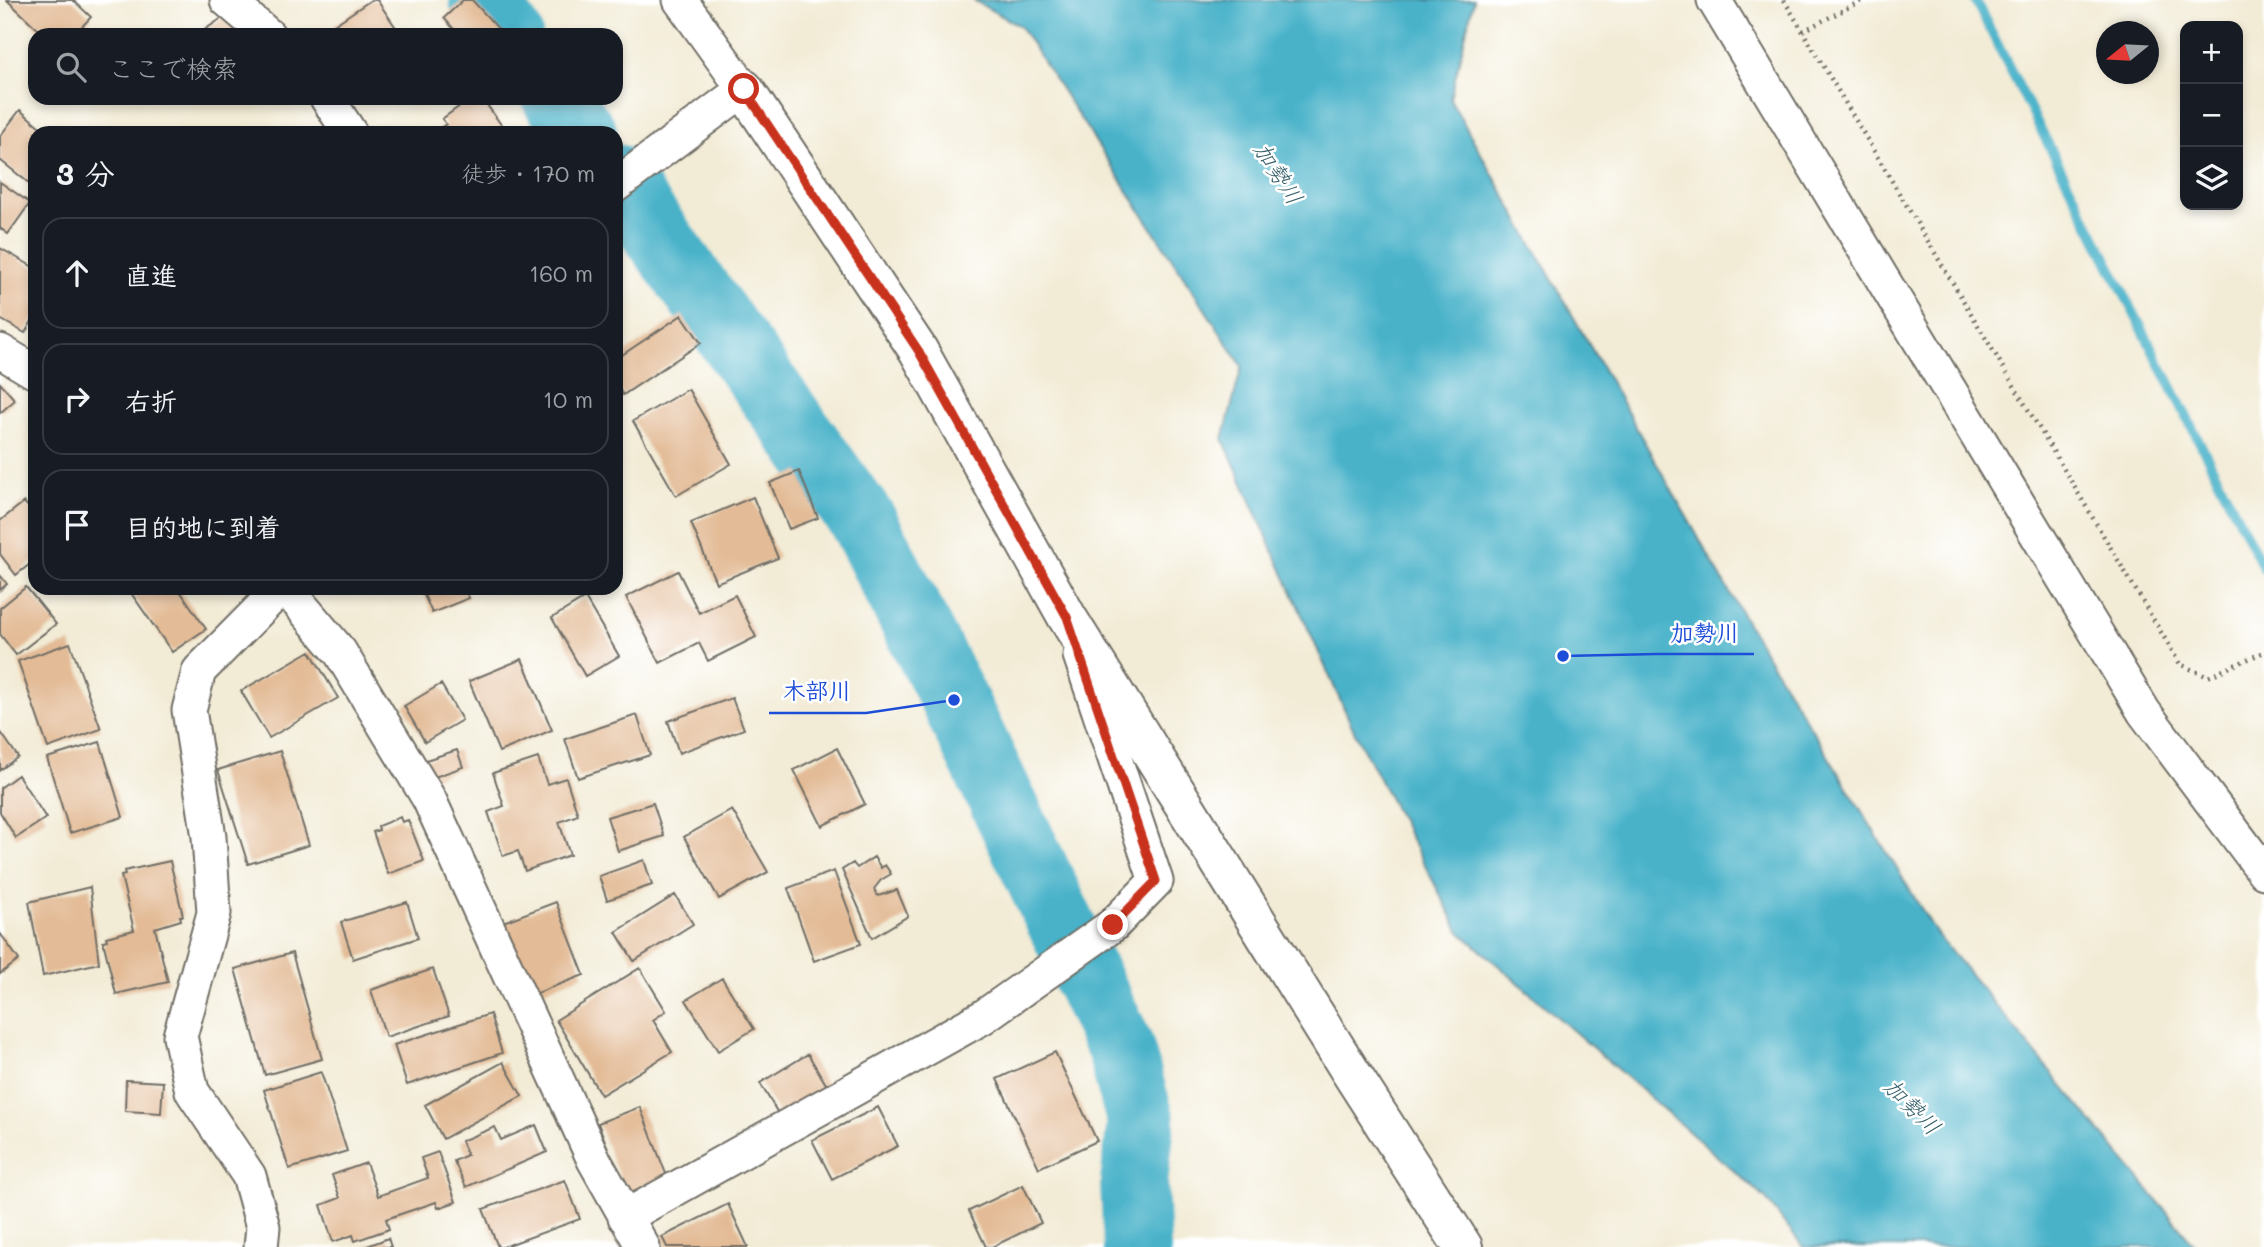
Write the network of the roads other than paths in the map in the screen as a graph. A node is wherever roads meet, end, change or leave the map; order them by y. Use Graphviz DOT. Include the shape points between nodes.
graph roads {
  1 [pos="227,0"];
  2 [pos="680,0"];
  3 [pos="1714,0"];
  4 [pos="260,28"];
  5 [pos="744,89"];
  6 [pos="332,105"];
  7 [pos="345,126"];
  8 [pos="623,180"];
  9 [pos="0,351"];
  10 [pos="28,368"];
  11 [pos="277,595"];
  12 [pos="290,595"];
  13 [pos="1067,617"];
  14 [pos="2264,872"];
  15 [pos="625,1217"];
  16 [pos="261,1247"];
  17 [pos="643,1247"];
  18 [pos="1463,1247"];
  1 -- 4 [label="street"];
  2 -- 5 [label="street"];
  3 -- 14 [label="street" via="2144,712"];
  5 -- 8 [label="street"];
  5 -- 13 [label="street" via="918,350"];
  6 -- 7 [label="street"];
  9 -- 10 [label="street"];
  11 -- 16 [label="street" via="199,671 189,710 209,837 214,913 180,1036 192,1091 249,1176 263,1227"];
  12 -- 15 [label="street" via="340,652 429,799 594,1160"];
  13 -- 15 [label="street" via="1156,881 1113,925 983,1017"];
  13 -- 18 [label="street"];
  15 -- 17 [label="street"];
}
